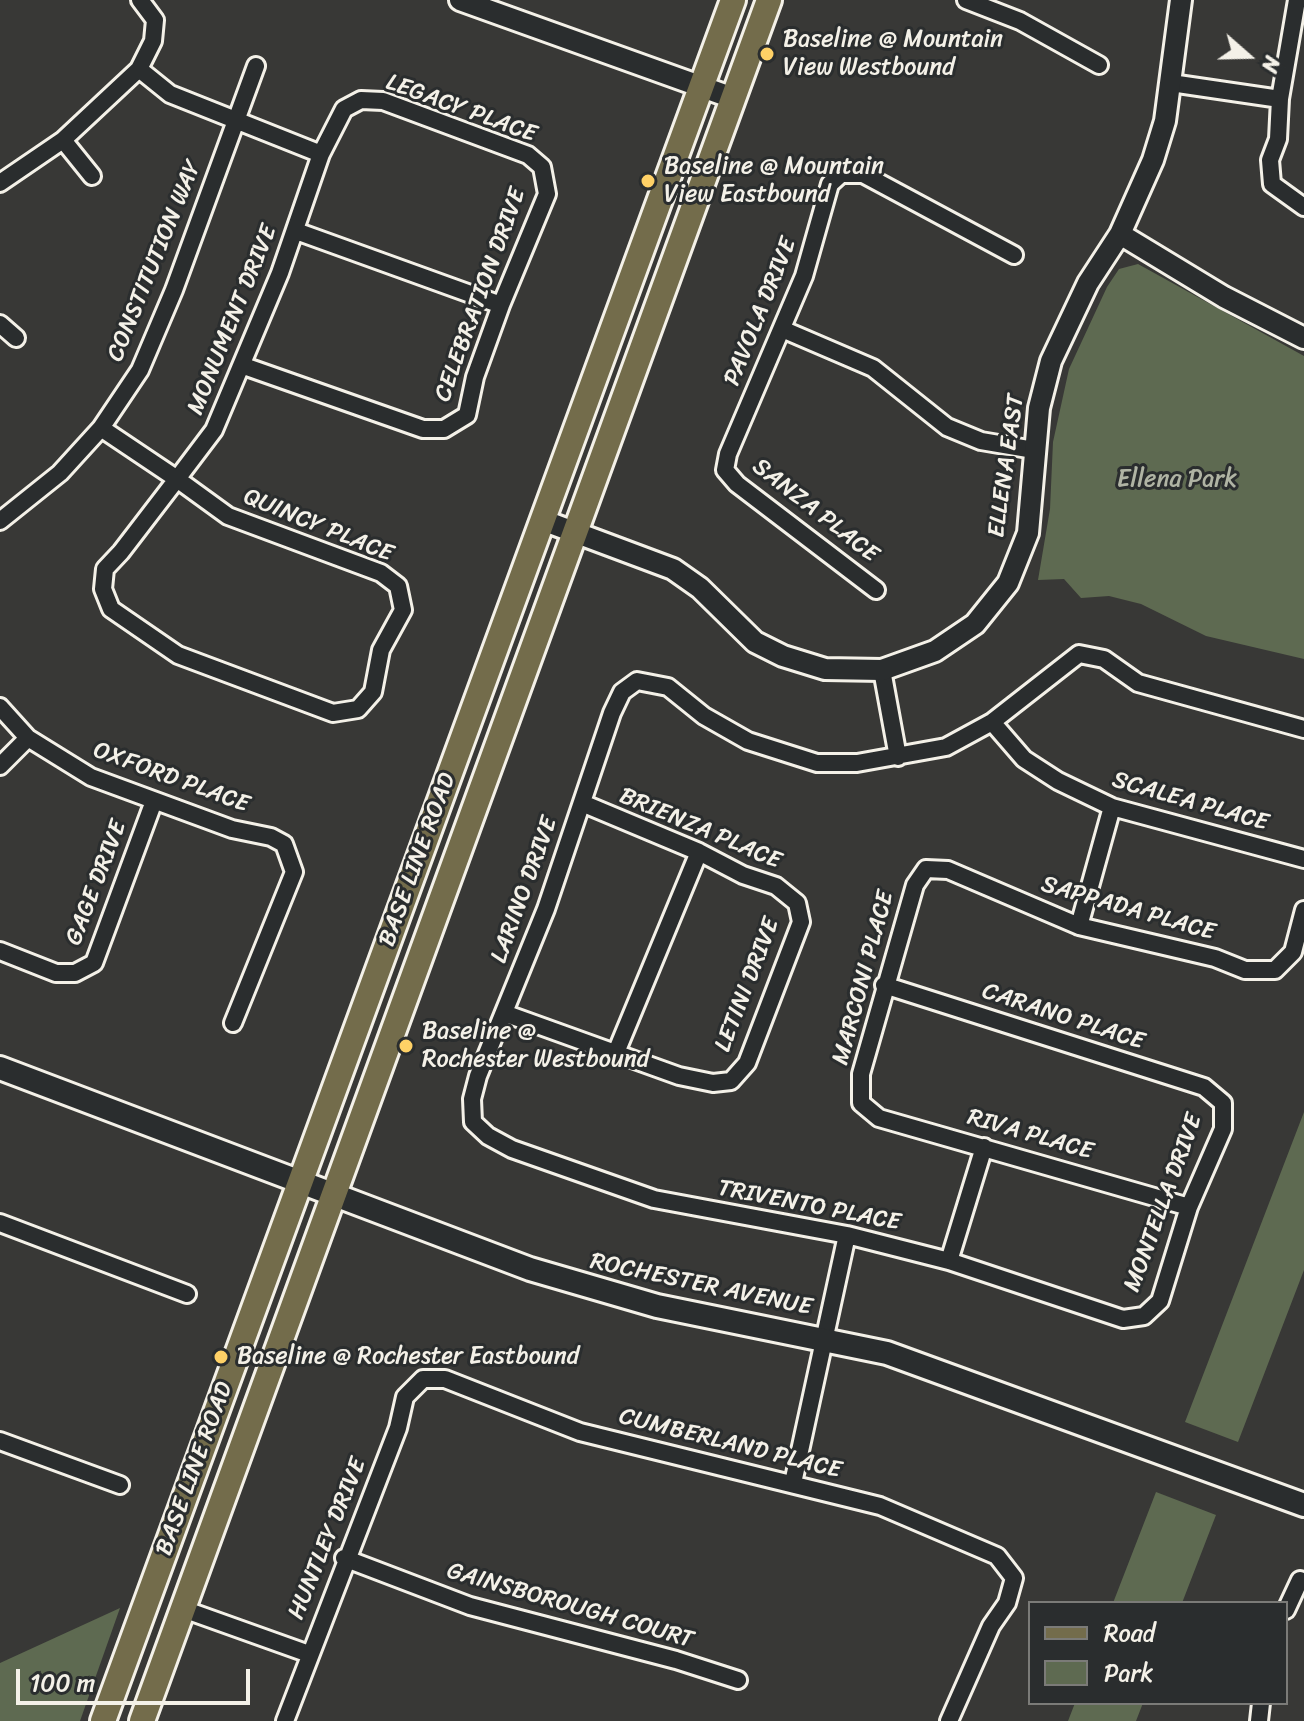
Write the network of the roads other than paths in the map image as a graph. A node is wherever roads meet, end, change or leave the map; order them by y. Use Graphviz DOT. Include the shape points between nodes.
graph roads {
  1 [pos="140,0"];
  2 [pos="460,0"];
  3 [pos="733,0"];
  4 [pos="769,0"];
  5 [pos="966,0"];
  6 [pos="1181,0"];
  7 [pos="1298,6"];
  8 [pos="1099,65"];
  9 [pos="256,66"];
  10 [pos="139,69"];
  11 [pos="1171,83"];
  12 [pos="701,87"];
  13 [pos="733,98"];
  14 [pos="1280,99"];
  15 [pos="361,100"];
  16 [pos="234,122"];
  17 [pos="63,140"];
  18 [pos="321,154"];
  19 [pos="542,167"];
  20 [pos="92,176"];
  21 [pos="0,183"];
  22 [pos="1304,207"];
  23 [pos="296,231"];
  24 [pos="1120,234"];
  25 [pos="1014,255"];
  26 [pos="501,305"];
  27 [pos="0,324"];
  28 [pos="782,329"];
  29 [pos="16,338"];
  30 [pos="1304,338"];
  31 [pos="244,366"];
  32 [pos="101,428"];
  33 [pos="1034,450"];
  34 [pos="725,470"];
  35 [pos="177,479"];
  36 [pos="542,520"];
  37 [pos="0,521"];
  38 [pos="575,532"];
  39 [pos="876,590"];
  40 [pos="882,670"];
  41 [pos="0,707"];
  42 [pos="358,709"];
  43 [pos="992,722"];
  44 [pos="1304,729"];
  45 [pos="28,738"];
  46 [pos="898,757"];
  47 [pos="0,766"];
  48 [pos="154,801"];
  49 [pos="582,803"];
  50 [pos="1112,807"];
  51 [pos="699,852"];
  52 [pos="1304,859"];
  53 [pos="926,869"];
  54 [pos="797,903"];
  55 [pos="1304,910"];
  56 [pos="1079,926"];
  57 [pos="0,951"];
  58 [pos="884,985"];
  59 [pos="504,1013"];
  60 [pos="233,1023"];
  61 [pos="615,1055"];
  62 [pos="0,1068"];
  63 [pos="861,1103"];
  64 [pos="1223,1103"];
  65 [pos="473,1122"];
  66 [pos="984,1147"];
  67 [pos="301,1180"];
  68 [pos="337,1194"];
  69 [pos="1189,1207"];
  70 [pos="0,1223"];
  71 [pos="847,1235"];
  72 [pos="949,1261"];
  73 [pos="187,1294"];
  74 [pos="1144,1316"];
  75 [pos="826,1339"];
  76 [pos="423,1379"];
  77 [pos="0,1441"];
  78 [pos="793,1483"];
  79 [pos="120,1485"];
  80 [pos="1304,1505"];
  81 [pos="344,1558"];
  82 [pos="1300,1580"];
  83 [pos="1288,1606"];
  84 [pos="183,1609"];
  85 [pos="309,1654"];
  86 [pos="738,1680"];
  87 [pos="103,1721"];
  88 [pos="142,1721"];
  89 [pos="285,1721"];
  90 [pos="949,1721"];
  1 -- 10 [label="street" via="155,20 153,41"];
  2 -- 12 [label="street"];
  3 -- 12 [label="main road, BASE LINE ROAD"];
  4 -- 13 [label="main road, BASE LINE ROAD"];
  5 -- 8 [label="street" via="1020,21"];
  6 -- 11 [label="street, ELLENA EAST"];
  7 -- 14 [label="street"];
  9 -- 16 [label="street, CONSTITUTION WAY"];
  10 -- 16 [label="street" via="170,94"];
  10 -- 17 [label="street"];
  11 -- 14 [label="street"];
  11 -- 24 [label="street, ELLENA EAST" via="1153,160"];
  12 -- 13 [label="street"];
  12 -- 36 [label="main road, BASE LINE ROAD"];
  13 -- 38 [label="main road, BASE LINE ROAD"];
  14 -- 22 [label="street" via="1278,139 1270,160 1272,184"];
  15 -- 18 [label="street, MONUMENT DRIVE" via="344,109"];
  15 -- 19 [label="street, LEGACY PLACE" via="383,101 528,155"];
  16 -- 18 [label="street"];
  16 -- 32 [label="street, CONSTITUTION WAY" via="140,370"];
  17 -- 20 [label="street"];
  17 -- 21 [label="street"];
  18 -- 23 [label="street, MONUMENT DRIVE"];
  19 -- 26 [label="street, CELEBRATION DRIVE" via="547,194"];
  23 -- 26 [label="street"];
  23 -- 31 [label="street, MONUMENT DRIVE"];
  24 -- 30 [label="street"];
  24 -- 33 [label="street, ELLENA EAST" via="1062,335 1039,408"];
  25 -- 28 [label="street, PAVOLA DRIVE" via="863,174 841,174 830,184 808,264"];
  26 -- 31 [label="street, CELEBRATION DRIVE" via="467,415 444,429 391,420"];
  27 -- 29 [label="street"];
  28 -- 33 [label="street" via="873,368 947,427 981,441"];
  28 -- 34 [label="street, PAVOLA DRIVE"];
  31 -- 35 [label="street, MONUMENT DRIVE" via="214,430"];
  32 -- 35 [label="street, QUINCY PLACE"];
  32 -- 37 [label="street, CONSTITUTION WAY" via="60,473"];
  33 -- 40 [label="street, ELLENA EAST" via="1028,533 1008,583 975,624 935,651"];
  34 -- 39 [label="street, SANZA PLACE"];
  35 -- 42 [label="street, QUINCY PLACE" via="228,516 381,573 398,586 403,610 381,650 373,692"];
  35 -- 42 [label="street, MONUMENT DRIVE" via="105,569 103,589 111,609 178,655 333,713"];
  36 -- 38 [label="street, ELLENA EAST"];
  36 -- 67 [label="main road, BASE LINE ROAD"];
  38 -- 40 [label="street, ELLENA EAST" via="673,569 755,642 783,656 825,669"];
  38 -- 68 [label="main road, BASE LINE ROAD"];
  40 -- 46 [label="street"];
  41 -- 45 [label="street, OXFORD PLACE"];
  43 -- 44 [label="street" via="1079,654 1104,659 1138,683"];
  43 -- 46 [label="street" via="946,747"];
  43 -- 50 [label="street, SCALEA PLACE" via="1024,759"];
  45 -- 47 [label="street"];
  45 -- 48 [label="street, OXFORD PLACE" via="91,777"];
  46 -- 49 [label="street, LARINO DRIVE" via="817,763 748,741 668,687 637,681 622,692 612,713"];
  48 -- 57 [label="street, GAGE DRIVE" via="94,963 75,973 56,973"];
  48 -- 60 [label="street, OXFORD PLACE" via="271,837 291,856 294,872"];
  49 -- 51 [label="street, BRIENZA PLACE"];
  49 -- 59 [label="street, LARINO DRIVE"];
  50 -- 52 [label="street, SCALEA PLACE"];
  50 -- 56 [label="street"];
  51 -- 54 [label="street, BRIENZA PLACE" via="776,886"];
  51 -- 61 [label="street"];
  53 -- 56 [label="street, SAPPADA PLACE" via="948,870"];
  53 -- 58 [label="street, MARCONI PLACE" via="915,885"];
  54 -- 61 [label="street, LETINI DRIVE" via="801,922 747,1063 731,1081 713,1083"];
  55 -- 56 [label="street, SAPPADA PLACE" via="1293,952 1275,970 1245,970"];
  58 -- 63 [label="street, MARCONI PLACE" via="861,1074"];
  58 -- 64 [label="street, CARANO PLACE" via="1204,1087"];
  59 -- 61 [label="street"];
  59 -- 65 [label="street, LARINO DRIVE" via="472,1099"];
  62 -- 67 [label="main road, ROCHESTER AVENUE"];
  63 -- 66 [label="street, RIVA PLACE" via="879,1118"];
  64 -- 69 [label="street, MONTELLA DRIVE" via="1223,1129"];
  65 -- 71 [label="street, TRIVENTO PLACE" via="512,1149 654,1199"];
  66 -- 69 [label="street, RIVA PLACE"];
  66 -- 72 [label="street"];
  67 -- 68 [label="main road, ROCHESTER AVENUE"];
  67 -- 87 [label="main road, BASE LINE ROAD"];
  68 -- 75 [label="main road, ROCHESTER AVENUE" via="612,1295"];
  68 -- 84 [label="main road, BASE LINE ROAD"];
  69 -- 74 [label="street, MONTELLA DRIVE" via="1160,1301"];
  70 -- 73 [label="street"];
  71 -- 72 [label="street, TRIVENTO PLACE"];
  71 -- 75 [label="street"];
  72 -- 74 [label="street, TRIVENTO PLACE" via="1123,1319"];
  75 -- 78 [label="street"];
  75 -- 80 [label="main road, ROCHESTER AVENUE" via="962,1378"];
  76 -- 78 [label="street, CUMBERLAND PLACE" via="445,1379 580,1432"];
  76 -- 81 [label="street, HUNTLEY DRIVE" via="405,1397 398,1428"];
  77 -- 79 [label="street"];
  78 -- 90 [label="street, CUMBERLAND PLACE" via="880,1506 964,1540 997,1556 1014,1578"];
  81 -- 85 [label="street, HUNTLEY DRIVE"];
  81 -- 86 [label="street, GAINSBOROUGH COURT" via="470,1606"];
  82 -- 83 [label="street"];
  84 -- 85 [label="street"];
  84 -- 88 [label="main road, BASE LINE ROAD"];
  85 -- 89 [label="street, HUNTLEY DRIVE"];
}
